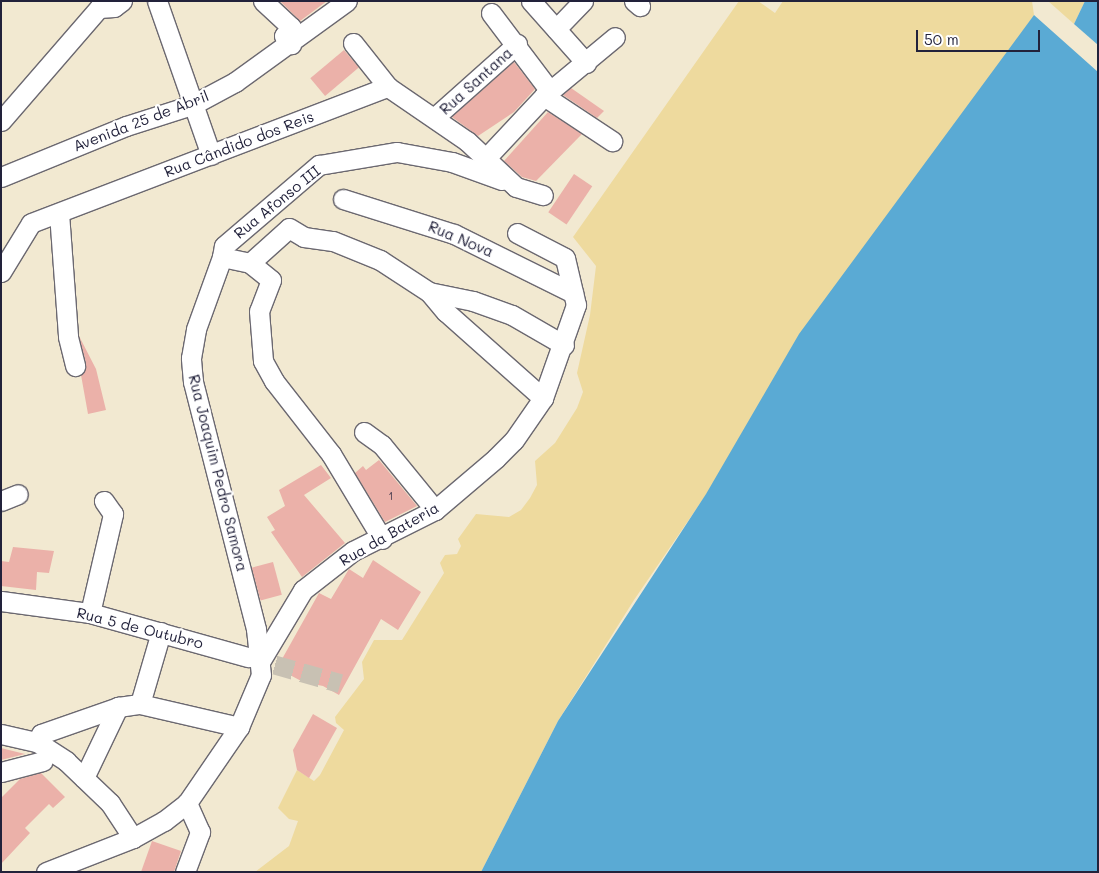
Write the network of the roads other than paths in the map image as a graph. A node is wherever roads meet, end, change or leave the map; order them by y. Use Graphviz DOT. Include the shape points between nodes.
graph roads {
  1 [pos="122,1"];
  2 [pos="156,1"];
  3 [pos="263,1"];
  4 [pos="347,1"];
  5 [pos="531,1"];
  6 [pos="583,1"];
  7 [pos="94,5"];
  8 [pos="492,12"];
  9 [pos="556,29"];
  10 [pos="616,37"];
  11 [pos="353,43"];
  12 [pos="291,44"];
  13 [pos="517,44"];
  14 [pos="586,63"];
  15 [pos="388,87"];
  16 [pos="547,93"];
  17 [pos="192,105"];
  18 [pos="435,117"];
  19 [pos="1,121"];
  20 [pos="612,141"];
  21 [pos="211,155"];
  22 [pos="486,158"];
  23 [pos="1,177"];
  24 [pos="516,187"];
  25 [pos="543,195"];
  26 [pos="343,199"];
  27 [pos="59,213"];
  28 [pos="517,233"];
  29 [pos="222,257"];
  30 [pos="250,263"];
  31 [pos="1,272"];
  32 [pos="429,292"];
  33 [pos="573,293"];
  34 [pos="564,345"];
  35 [pos="74,366"];
  36 [pos="543,398"];
  37 [pos="364,432"];
  38 [pos="104,501"];
  39 [pos="435,510"];
  40 [pos="382,539"];
  41 [pos="1,601"];
  42 [pos="90,613"];
  43 [pos="161,632"];
  44 [pos="256,664"];
  45 [pos="140,704"];
  46 [pos="118,707"];
  47 [pos="239,727"];
  48 [pos="1,734"];
  49 [pos="38,742"];
  50 [pos="43,761"];
  51 [pos="1,772"];
  52 [pos="84,778"];
  53 [pos="186,803"];
  54 [pos="133,838"];
  55 [pos="46,872"];
  56 [pos="185,872"];
  1 -- 7 [label="street" via="114,7"];
  2 -- 17 [label="street"];
  3 -- 12 [label="street" via="291,27 284,36"];
  4 -- 12 [label="street, Avenida 25 de Abril"];
  5 -- 9 [label="street"];
  6 -- 9 [label="street"];
  7 -- 19 [label="street"];
  8 -- 13 [label="street"];
  9 -- 14 [label="street"];
  10 -- 14 [label="street"];
  11 -- 15 [label="street"];
  12 -- 17 [label="street, Avenida 25 de Abril" via="235,82"];
  13 -- 16 [label="street"];
  13 -- 18 [label="street, Rua Santana"];
  14 -- 16 [label="street"];
  15 -- 18 [label="street"];
  15 -- 21 [label="street, Rua Cândido dos Reis"];
  16 -- 20 [label="street"];
  16 -- 22 [label="street"];
  17 -- 21 [label="street"];
  17 -- 23 [label="street, Avenida 25 de Abril" via="126,126"];
  18 -- 22 [label="street"];
  21 -- 27 [label="street, Rua Cândido dos Reis"];
  22 -- 24 [label="street"];
  24 -- 25 [label="street, Rua Afonso III"];
  24 -- 29 [label="street, Rua Afonso III" via="482,170 397,152 319,165 224,246"];
  26 -- 33 [label="street, Rua Nova" via="454,234"];
  27 -- 31 [label="street, Rua Cândido dos Reis" via="31,223"];
  27 -- 35 [label="street" via="68,337"];
  28 -- 33 [label="street, Rua da Bateria" via="565,258"];
  29 -- 30 [label="street"];
  29 -- 44 [label="street, Rua Joaquim Pedro Samora" via="196,329 191,358 193,382 256,629"];
  30 -- 32 [label="street" via="289,228 380,260"];
  30 -- 40 [label="street" via="271,280 259,311 263,362 331,454 340,474"];
  32 -- 34 [label="street" via="473,301 512,315"];
  32 -- 36 [label="street" via="446,312"];
  33 -- 34 [label="street, Rua da Bateria" via="576,305"];
  34 -- 36 [label="street, Rua da Bateria"];
  36 -- 39 [label="street, Rua da Bateria" via="502,452"];
  37 -- 39 [label="street" via="382,445"];
  38 -- 42 [label="street" via="113,514"];
  39 -- 40 [label="street, Rua da Bateria"];
  40 -- 44 [label="street, Rua da Bateria" via="353,551 303,590"];
  41 -- 42 [label="street, Rua 5 de Outubro"];
  42 -- 43 [label="street, Rua 5 de Outubro"];
  43 -- 44 [label="street, Rua 5 de Outubro"];
  43 -- 45 [label="street"];
  44 -- 47 [label="street, Rua da Bateria"];
  45 -- 46 [label="street"];
  45 -- 47 [label="street"];
  46 -- 49 [label="street" via="42,734"];
  46 -- 52 [label="street"];
  47 -- 53 [label="street, Rua da Bateria"];
  48 -- 49 [label="street"];
  49 -- 52 [label="street"];
  50 -- 51 [label="street"];
  52 -- 54 [label="street" via="110,803"];
  53 -- 54 [label="street, Rua da Bateria" via="164,821"];
  53 -- 56 [label="street" via="200,832"];
  54 -- 55 [label="street, Rua da Bateria"];
}
